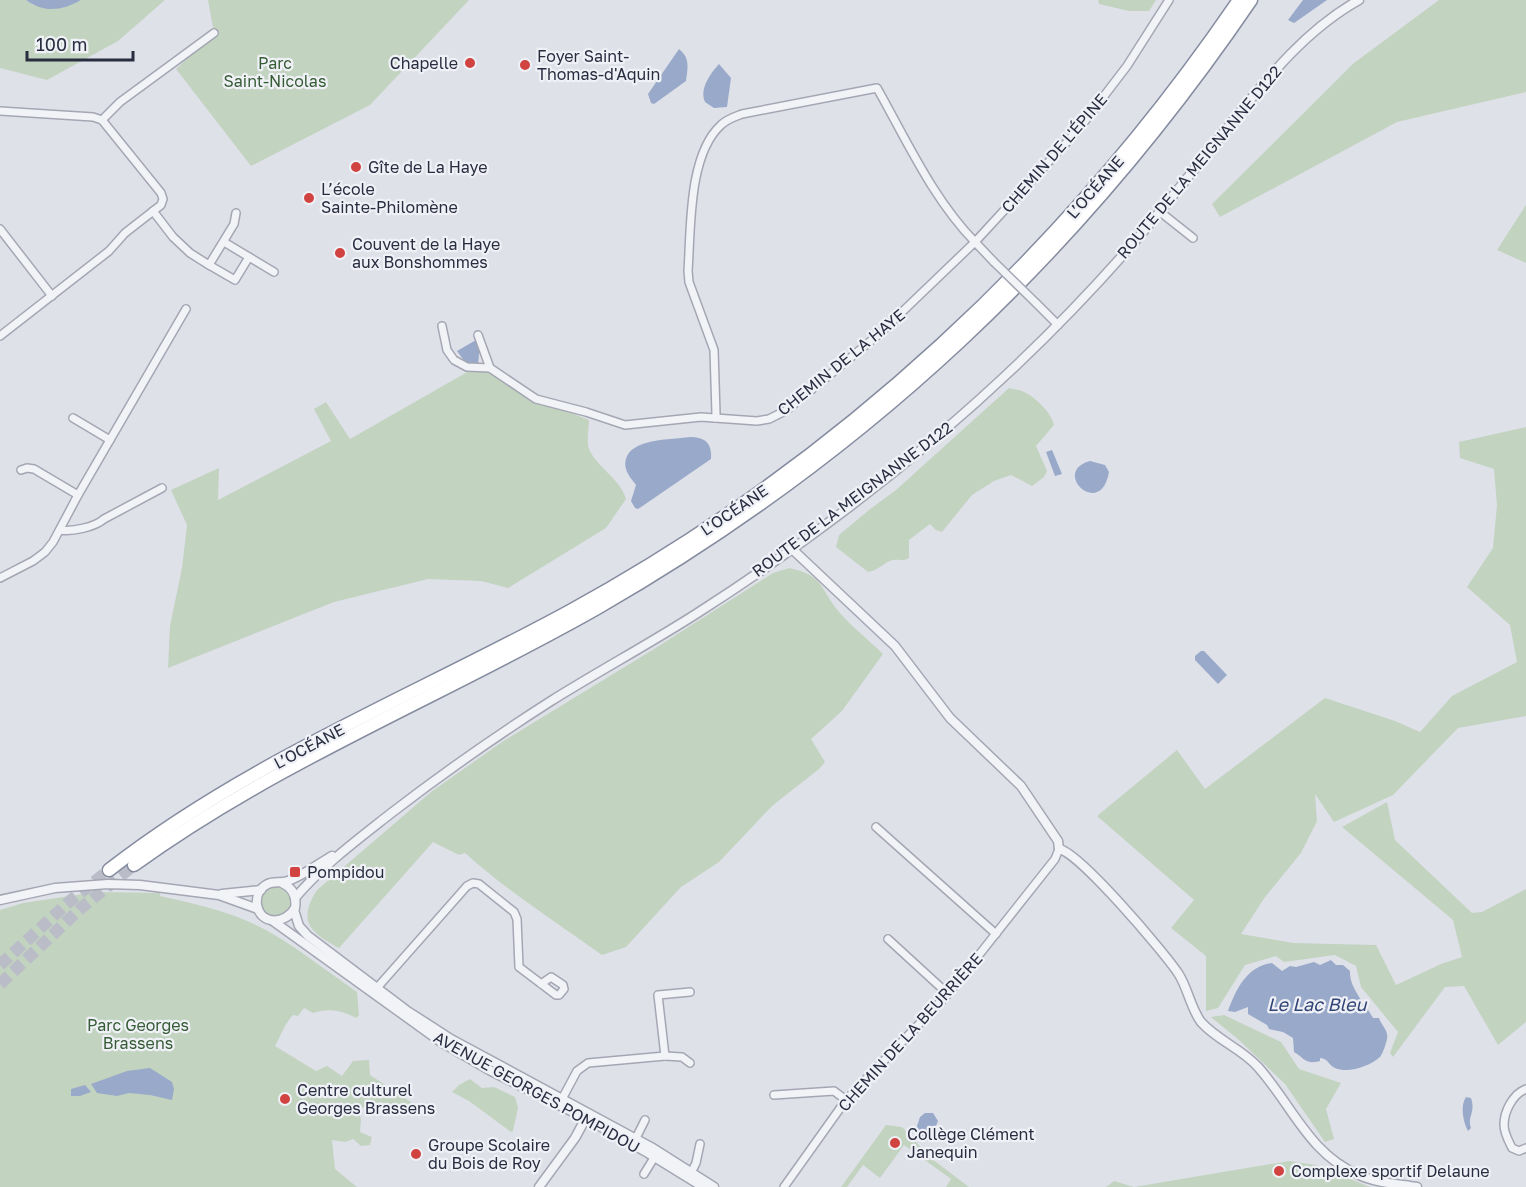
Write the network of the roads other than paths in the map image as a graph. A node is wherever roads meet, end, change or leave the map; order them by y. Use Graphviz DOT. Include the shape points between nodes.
graph roads {
  1 [pos="1169,0"];
  2 [pos="1239,0"];
  3 [pos="1251,0"];
  4 [pos="1359,0"];
  5 [pos="214,33"];
  6 [pos="0,111"];
  7 [pos="102,120"];
  8 [pos="153,211"];
  9 [pos="1159,211"];
  10 [pos="236,213"];
  11 [pos="0,229"];
  12 [pos="1194,238"];
  13 [pos="224,242"];
  14 [pos="975,243"];
  15 [pos="249,257"];
  16 [pos="209,266"];
  17 [pos="274,272"];
  18 [pos="52,296"];
  19 [pos="186,309"];
  20 [pos="1058,325"];
  21 [pos="442,326"];
  22 [pos="478,335"];
  23 [pos="0,336"];
  24 [pos="490,368"];
  25 [pos="73,417"];
  26 [pos="715,418"];
  27 [pos="110,440"];
  28 [pos="21,470"];
  29 [pos="162,488"];
  30 [pos="78,495"];
  31 [pos="60,530"];
  32 [pos="791,548"];
  33 [pos="0,578"];
  34 [pos="876,826"];
  35 [pos="352,843"];
  36 [pos="1059,849"];
  37 [pos="134,865"];
  38 [pos="109,870"];
  39 [pos="282,883"];
  40 [pos="261,890"];
  41 [pos="219,895"];
  42 [pos="295,898"];
  43 [pos="0,900"];
  44 [pos="258,909"];
  45 [pos="294,910"];
  46 [pos="273,921"];
  47 [pos="996,934"];
  48 [pos="888,939"];
  49 [pos="541,984"];
  50 [pos="376,989"];
  51 [pos="690,992"];
  52 [pos="948,994"];
  53 [pos="665,1056"];
  54 [pos="690,1063"];
  55 [pos="1526,1089"];
  56 [pos="774,1095"];
  57 [pos="562,1099"];
  58 [pos="846,1100"];
  59 [pos="587,1116"];
  60 [pos="645,1120"];
  61 [pos="634,1142"];
  62 [pos="700,1144"];
  63 [pos="1526,1148"];
  64 [pos="657,1154"];
  65 [pos="644,1174"];
  66 [pos="691,1175"];
  67 [pos="539,1187"];
  68 [pos="703,1187"];
  69 [pos="714,1187"];
  70 [pos="784,1187"];
  71 [pos="1417,1187"];
  1 -- 14 [label="street, CHEMIN DE L'ÉPINE" via="1127,66 1078,130"];
  2 -- 38 [label="highway, L’OCÉANE" via="1147,126 1038,251 916,368 807,458 704,531 617,585 250,777 182,818"];
  3 -- 37 [label="highway, L’OCÉANE" via="1177,104 1070,232 973,331 834,450 652,576 554,632 270,778 198,820"];
  4 -- 9 [label="street, ROUTE DE LA MEIGNANNE D122" via="1322,25 1287,57"];
  5 -- 7 [label="street" via="120,102"];
  6 -- 7 [label="street"];
  7 -- 8 [label="street" via="161,193 161,205"];
  8 -- 16 [label="street" via="173,237"];
  8 -- 18 [label="street"];
  9 -- 12 [label="street"];
  9 -- 20 [label="street, ROUTE DE LA MEIGNANNE D122"];
  10 -- 13 [label="street"];
  11 -- 18 [label="street"];
  13 -- 15 [label="street"];
  13 -- 16 [label="street"];
  14 -- 20 [label="street, bridge"];
  14 -- 26 [label="street, CHEMIN DE LA HAYE" via="886,328 787,410 757,421"];
  14 -- 26 [label="street" via="931,186 877,88 742,114 722,124 708,141 698,167 688,271 714,350"];
  15 -- 16 [label="street" via="235,280"];
  15 -- 17 [label="street"];
  18 -- 23 [label="street"];
  19 -- 27 [label="street"];
  20 -- 32 [label="street, ROUTE DE LA MEIGNANNE D122" via="948,426"];
  21 -- 24 [label="street, CHEMIN DE LA HAYE" via="447,350 454,360 467,367"];
  22 -- 24 [label="street"];
  24 -- 26 [label="street, CHEMIN DE LA HAYE" via="536,399 625,425"];
  25 -- 27 [label="street"];
  27 -- 30 [label="street"];
  28 -- 30 [label="street" via="34,469"];
  29 -- 31 [label="street" via="98,524 68,532"];
  30 -- 31 [label="street"];
  31 -- 33 [label="street" via="45,552"];
  32 -- 35 [label="street, ROUTE DE LA MEIGNANNE D122" via="696,614 483,745"];
  32 -- 36 [label="street" via="895,646 950,718 1021,786"];
  34 -- 47 [label="street"];
  35 -- 39 [label="street" via="304,874"];
  35 -- 42 [label="street"];
  36 -- 47 [label="street, CHEMIN DE LA BEURRIÈRE"];
  36 -- 71 [label="street" via="1113,896 1179,973 1202,1023 1256,1065 1317,1147 1362,1176"];
  39 -- 40 [label="street" via="269,884"];
  39 -- 42 [label="street"];
  40 -- 41 [label="street"];
  40 -- 44 [label="street"];
  41 -- 43 [label="street" via="108,884 55,888"];
  41 -- 44 [label="street"];
  42 -- 45 [label="street"];
  44 -- 46 [label="street"];
  45 -- 46 [label="street" via="286,918"];
  45 -- 50 [label="street, AVENUE GEORGES POMPIDOU" via="299,926 308,936"];
  46 -- 59 [label="street, AVENUE GEORGES POMPIDOU" via="441,1042 491,1071"];
  47 -- 52 [label="street, CHEMIN DE LA BEURRIÈRE"];
  48 -- 52 [label="street"];
  49 -- 50 [label="street" via="519,967 514,912 473,883"];
  50 -- 57 [label="street, AVENUE GEORGES POMPIDOU" via="450,1039"];
  51 -- 53 [label="street" via="658,995"];
  52 -- 58 [label="street, CHEMIN DE LA BEURRIÈRE"];
  53 -- 54 [label="street" via="682,1057"];
  53 -- 57 [label="street" via="588,1063 577,1071"];
  55 -- 63 [label="street" via="1517,1094 1508,1108 1504,1124 1512,1148"];
  56 -- 58 [label="street" via="834,1091"];
  57 -- 59 [label="street, AVENUE GEORGES POMPIDOU"];
  58 -- 70 [label="street, CHEMIN DE LA BEURRIÈRE"];
  59 -- 61 [label="street, AVENUE GEORGES POMPIDOU"];
  59 -- 67 [label="street"];
  60 -- 61 [label="street"];
  61 -- 64 [label="street, AVENUE GEORGES POMPIDOU"];
  62 -- 66 [label="street"];
  64 -- 65 [label="street, AVENUE GEORGES POMPIDOU"];
  64 -- 66 [label="street, AVENUE GEORGES POMPIDOU"];
  66 -- 68 [label="street, AVENUE GEORGES POMPIDOU"];
  66 -- 69 [label="street, AVENUE GEORGES POMPIDOU"];
}
